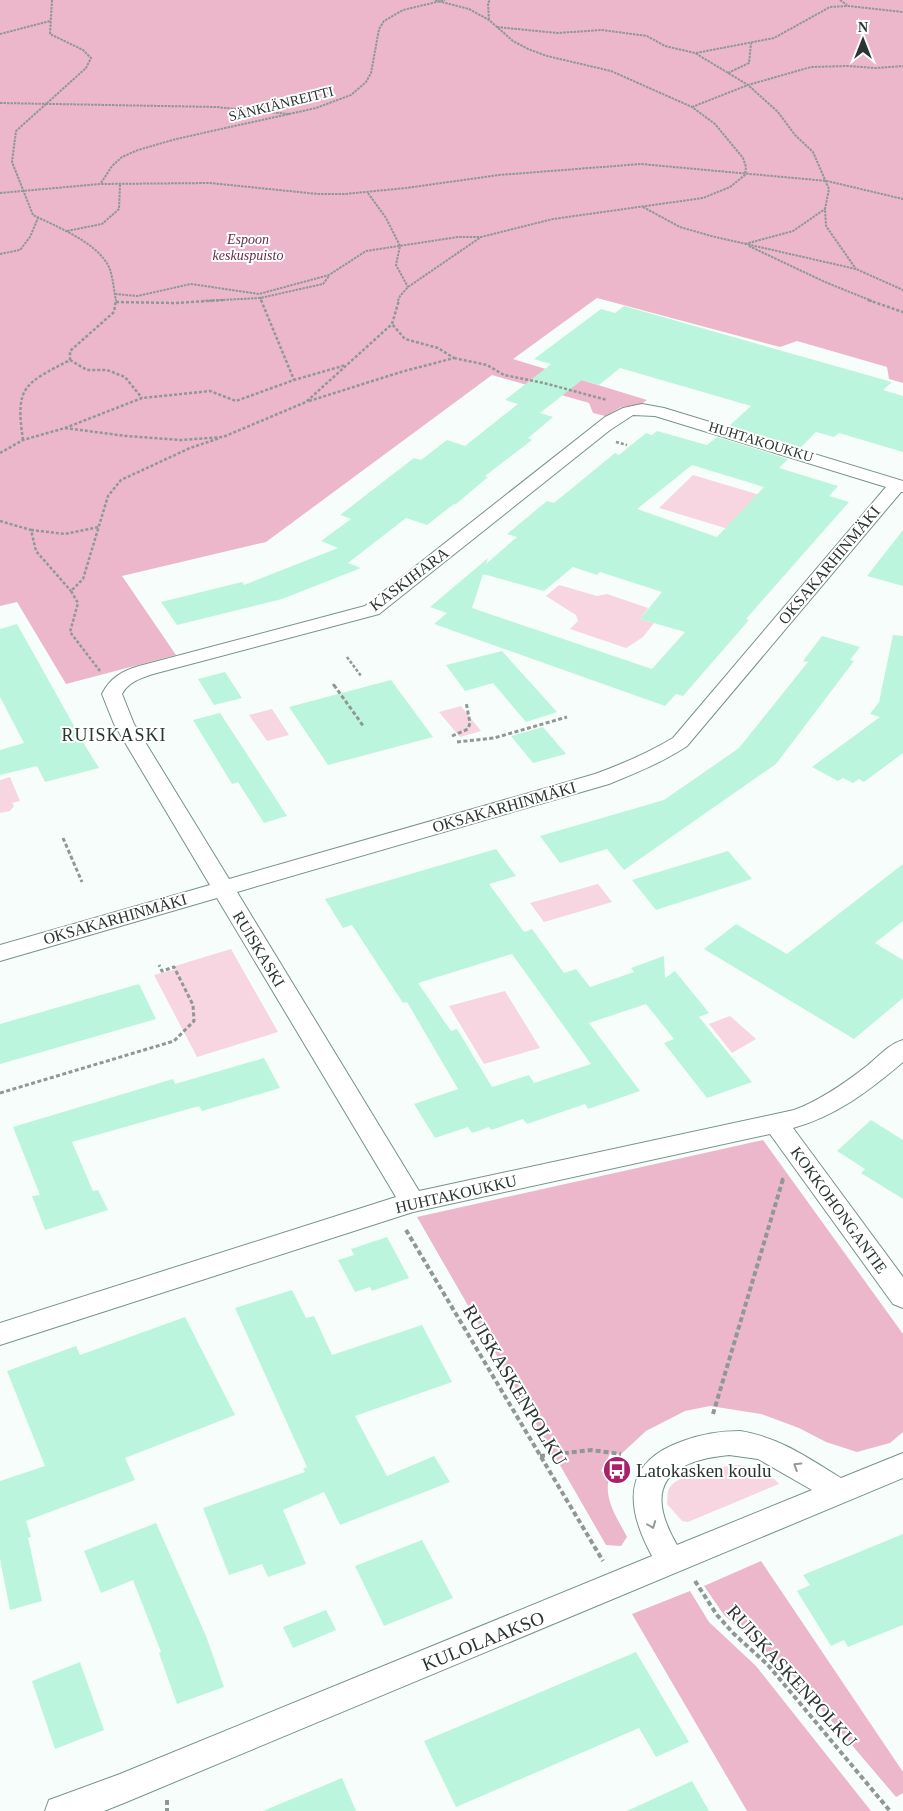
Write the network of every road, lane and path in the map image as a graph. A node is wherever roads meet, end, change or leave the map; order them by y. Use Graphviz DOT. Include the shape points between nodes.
graph roads {
  1 [pos="52,0"];
  2 [pos="435,0"];
  3 [pos="445,0"];
  4 [pos="490,0"];
  5 [pos="840,0"];
  6 [pos="848,6"];
  7 [pos="903,12"];
  8 [pos="489,20"];
  9 [pos="50,22"];
  10 [pos="496,27"];
  11 [pos="0,34"];
  12 [pos="751,42"];
  13 [pos="695,53"];
  14 [pos="903,66"];
  15 [pos="727,73"];
  16 [pos="748,85"];
  17 [pos="0,102"];
  18 [pos="45,104"];
  19 [pos="692,107"];
  20 [pos="292,114"];
  21 [pos="745,175"];
  22 [pos="827,182"];
  23 [pos="100,184"];
  24 [pos="120,184"];
  25 [pos="22,190"];
  26 [pos="0,192"];
  27 [pos="367,192"];
  28 [pos="903,199"];
  29 [pos="642,206"];
  30 [pos="825,209"];
  31 [pos="38,218"];
  32 [pos="65,232"];
  33 [pos="481,238"];
  34 [pos="744,244"];
  35 [pos="400,246"];
  36 [pos="0,254"];
  37 [pos="856,270"];
  38 [pos="329,276"];
  39 [pos="408,286"];
  40 [pos="903,290"];
  41 [pos="115,294"];
  42 [pos="259,294"];
  43 [pos="260,298"];
  44 [pos="116,302"];
  45 [pos="903,312"];
  46 [pos="392,324"];
  47 [pos="454,358"];
  48 [pos="70,360"];
  49 [pos="346,365"];
  50 [pos="294,380"];
  51 [pos="142,398"];
  52 [pos="306,402"];
  53 [pos="636,409"];
  54 [pos="618,415"];
  55 [pos="65,428"];
  56 [pos="223,437"];
  57 [pos="23,440"];
  58 [pos="0,453"];
  59 [pos="900,486"];
  60 [pos="0,521"];
  61 [pos="99,527"];
  62 [pos="31,530"];
  63 [pos="71,591"];
  64 [pos="347,658"];
  65 [pos="361,676"];
  66 [pos="334,684"];
  67 [pos="114,690"];
  68 [pos="466,702"];
  69 [pos="567,717"];
  70 [pos="364,727"];
  71 [pos="452,736"];
  72 [pos="456,742"];
  73 [pos="63,838"];
  74 [pos="82,882"];
  75 [pos="223,889"];
  76 [pos="0,953"];
  77 [pos="159,965"];
  78 [pos="903,1048"];
  79 [pos="0,1093"];
  80 [pos="776,1124"];
  81 [pos="792,1146"];
  82 [pos="402,1205"];
  83 [pos="903,1297"];
  84 [pos="0,1334"];
  85 [pos="713,1414"];
  86 [pos="621,1454"];
  87 [pos="540,1456"];
  88 [pos="903,1464"];
  89 [pos="839,1491"];
  90 [pos="671,1560"];
  91 [pos="695,1581"];
  92 [pos="618,1586"];
  93 [pos="167,1799"];
  94 [pos="61,1811"];
  95 [pos="166,1811"];
  96 [pos="890,1811"];
  1 -- 9 [label="path"];
  2 -- 3 [label="path, SÄNKIÄNREITTI"];
  2 -- 8 [label="path" via="469,9"];
  2 -- 20 [label="path, SÄNKIÄNREITTI" via="395,13 384,20 379,29 375,68 351,95"];
  4 -- 8 [label="path"];
  5 -- 6 [label="path"];
  6 -- 7 [label="path"];
  6 -- 12 [label="path" via="830,8 774,38"];
  8 -- 10 [label="path"];
  9 -- 11 [label="path"];
  9 -- 18 [label="path" via="50,34 85,50 91,58 86,68"];
  10 -- 13 [label="path" via="557,33 627,32"];
  10 -- 19 [label="path" via="528,49 611,71"];
  12 -- 13 [label="path"];
  12 -- 15 [label="path" via="750,63"];
  13 -- 15 [label="path"];
  14 -- 16 [label="path" via="811,67"];
  15 -- 16 [label="path"];
  16 -- 19 [label="path"];
  16 -- 22 [label="path" via="778,112 813,152"];
  17 -- 18 [label="path"];
  18 -- 20 [label="path" via="216,107"];
  18 -- 25 [label="path" via="16,131 12,162"];
  19 -- 21 [label="path" via="715,124 743,158"];
  20 -- 23 [label="path, SÄNKIÄNREITTI" via="138,150 122,157"];
  21 -- 22 [label="path"];
  21 -- 27 [label="path" via="641,164 499,175"];
  21 -- 29 [label="path" via="730,187 703,198"];
  22 -- 28 [label="path"];
  22 -- 30 [label="path" via="829,190"];
  23 -- 24 [label="path"];
  23 -- 25 [label="path"];
  24 -- 27 [label="path" via="210,183 318,194"];
  24 -- 32 [label="path" via="119,210 102,224"];
  25 -- 26 [label="path"];
  25 -- 31 [label="path" via="32,215"];
  27 -- 35 [label="path" via="386,218"];
  29 -- 33 [label="path" via="553,219"];
  29 -- 34 [label="path" via="680,227"];
  30 -- 34 [label="path" via="793,231"];
  30 -- 37 [label="path" via="826,226"];
  31 -- 32 [label="path"];
  31 -- 36 [label="path" via="20,250"];
  32 -- 41 [label="path" via="101,256 109,268"];
  33 -- 35 [label="path" via="458,237"];
  33 -- 39 [label="path"];
  34 -- 37 [label="path"];
  34 -- 45 [label="path" via="870,302"];
  35 -- 38 [label="path" via="366,251"];
  35 -- 39 [label="path" via="396,265"];
  37 -- 40 [label="path"];
  38 -- 42 [label="path"];
  38 -- 43 [label="path" via="323,284"];
  39 -- 46 [label="path" via="400,296"];
  41 -- 42 [label="path" via="137,296 191,284"];
  41 -- 44 [label="path"];
  42 -- 43 [label="path"];
  43 -- 44 [label="path" via="176,303"];
  43 -- 50 [label="path"];
  44 -- 48 [label="path" via="114,312 104,323 70,351"];
  46 -- 47 [label="path" via="405,339 438,348"];
  46 -- 49 [label="path"];
  47 -- 52 [label="path"];
  47 -- 53 [label="path" via="487,365 504,375"];
  48 -- 51 [label="path" via="87,370 107,370 125,377"];
  48 -- 57 [label="path" via="42,374 22,395"];
  49 -- 50 [label="path"];
  49 -- 52 [label="path"];
  50 -- 51 [label="path" via="236,401 210,391"];
  51 -- 55 [label="path"];
  52 -- 56 [label="path"];
  53 -- 54 [label="street, HUHTAKOUKKU"];
  53 -- 59 [label="street, HUHTAKOUKKU" via="715,428"];
  54 -- 67 [label="street, KASKIHARA" via="372,610 146,670 130,675"];
  55 -- 56 [label="path" via="181,440"];
  55 -- 57 [label="path"];
  56 -- 61 [label="path" via="190,448 121,480 108,496"];
  57 -- 58 [label="path"];
  59 -- 75 [label="street, OKSAKARHINMÄKI" via="680,742 664,753 602,779"];
  60 -- 62 [label="path"];
  61 -- 62 [label="path" via="81,533 54,535"];
  61 -- 63 [label="path" via="83,579"];
  62 -- 63 [label="path" via="36,551"];
  63 -- 67 [label="path" via="78,603 70,632"];
  64 -- 65 [label="path"];
  66 -- 70 [label="path"];
  67 -- 75 [label="street, RUISKASKI" via="124,724"];
  68 -- 71 [label="path" via="468,729"];
  69 -- 72 [label="path" via="494,738"];
  73 -- 74 [label="path"];
  75 -- 76 [label="street, OKSAKARHINMÄKI"];
  75 -- 82 [label="street, RUISKASKI"];
  77 -- 79 [label="path" via="162,971 174,968 193,1005 194,1020 186,1031 174,1040"];
  78 -- 80 [label="street, HUHTAKOUKKU" via="828,1105"];
  80 -- 81 [label="street, KOKKOHONGANTIE"];
  80 -- 82 [label="street, HUHTAKOUKKU"];
  81 -- 83 [label="street, KOKKOHONGANTIE"];
  81 -- 85 [label="path"];
  82 -- 84 [label="street, HUHTAKOUKKU"];
  82 -- 87 [label="path, RUISKASKENPOLKU"];
  86 -- 87 [label="path" via="586,1450"];
  87 -- 92 [label="path, RUISKASKENPOLKU"];
  88 -- 89 [label="street, KULOLAAKSO"];
  89 -- 90 [label="street, KULOLAAKSO"];
  89 -- 90 [label="street, one-way" via="793,1462 740,1443 698,1447 684,1452 654,1474 648,1485 649,1518"];
  90 -- 92 [label="street, KULOLAAKSO"];
  91 -- 96 [label="path, RUISKASKENPOLKU" via="717,1615 768,1665"];
  92 -- 94 [label="street, KULOLAAKSO"];
  93 -- 95 [label="path"];
}
